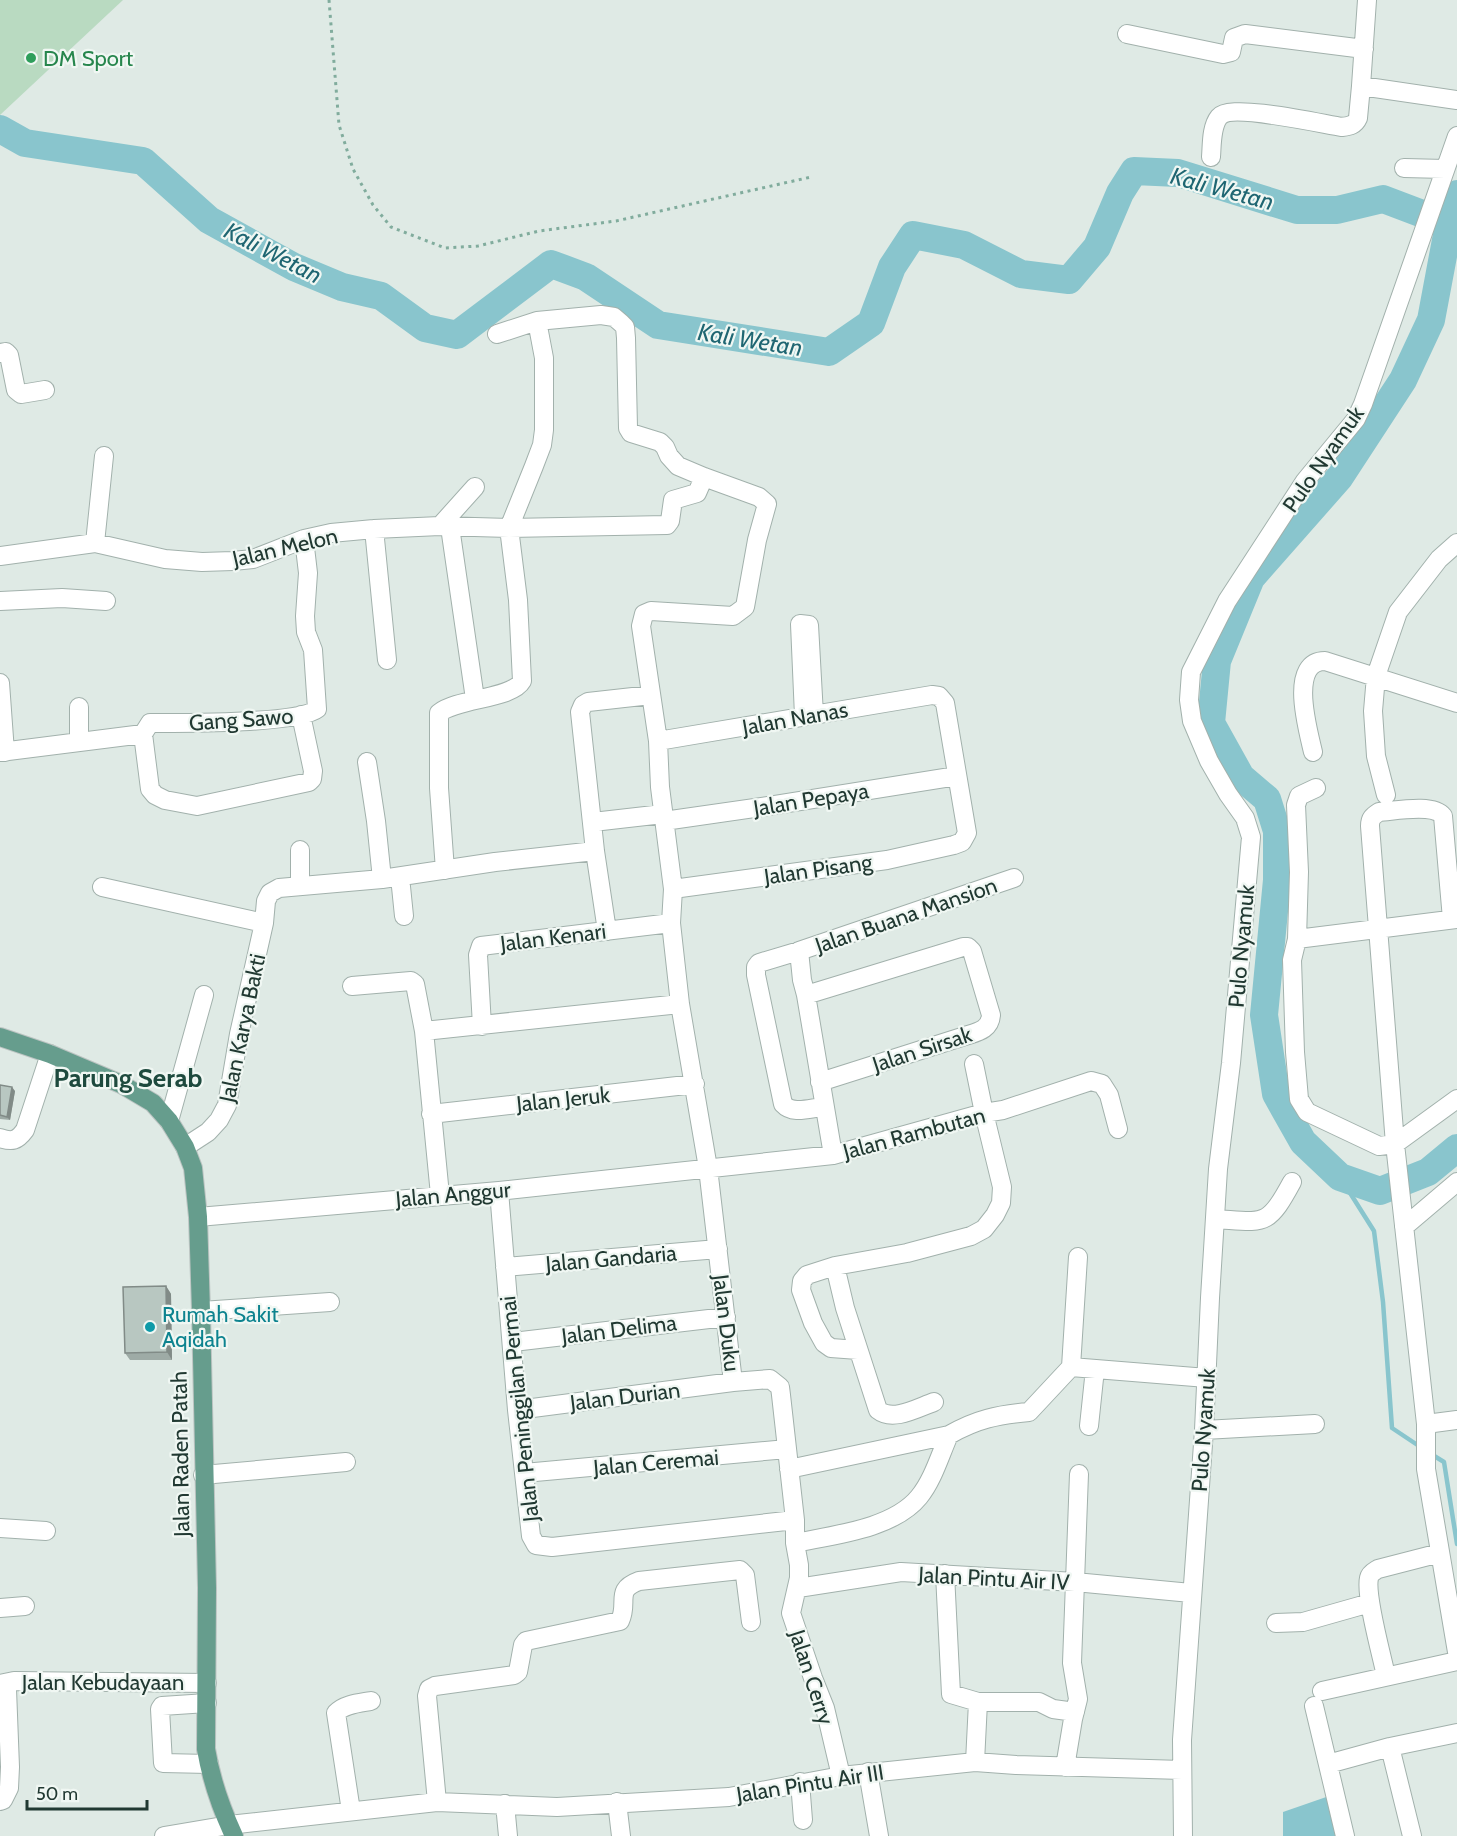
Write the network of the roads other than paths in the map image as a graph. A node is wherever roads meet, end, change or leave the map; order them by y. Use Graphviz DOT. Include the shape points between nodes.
graph roads {
  1 [pos="1367,0"];
  2 [pos="1127,34"];
  3 [pos="1365,49"];
  4 [pos="1361,86"];
  5 [pos="1457,99"];
  6 [pos="1457,136"];
  7 [pos="1211,157"];
  8 [pos="1404,168"];
  9 [pos="1444,171"];
  10 [pos="537,321"];
  11 [pos="497,334"];
  12 [pos="0,353"];
  13 [pos="45,390"];
  14 [pos="104,456"];
  15 [pos="704,477"];
  16 [pos="475,487"];
  17 [pos="445,526"];
  18 [pos="509,528"];
  19 [pos="374,529"];
  20 [pos="304,539"];
  21 [pos="95,543"];
  22 [pos="1455,548"];
  23 [pos="0,556"];
  24 [pos="106,601"];
  25 [pos="0,602"];
  26 [pos="387,660"];
  27 [pos="1376,676"];
  28 [pos="0,683"];
  29 [pos="651,695"];
  30 [pos="475,699"];
  31 [pos="1457,703"];
  32 [pos="80,707"];
  33 [pos="301,715"];
  34 [pos="143,734"];
  35 [pos="80,741"];
  36 [pos="658,741"];
  37 [pos="3,752"];
  38 [pos="1312,752"];
  39 [pos="367,762"];
  40 [pos="957,776"];
  41 [pos="1316,788"];
  42 [pos="1386,795"];
  43 [pos="664,818"];
  44 [pos="593,822"];
  45 [pos="300,850"];
  46 [pos="595,852"];
  47 [pos="445,870"];
  48 [pos="391,878"];
  49 [pos="1014,878"];
  50 [pos="300,886"];
  51 [pos="102,887"];
  52 [pos="673,889"];
  53 [pos="404,916"];
  54 [pos="1454,919"];
  55 [pos="264,923"];
  56 [pos="671,923"];
  57 [pos="1379,927"];
  58 [pos="607,931"];
  59 [pos="1297,939"];
  60 [pos="799,951"];
  61 [pos="352,986"];
  62 [pos="204,995"];
  63 [pos="806,995"];
  64 [pos="680,1004"];
  65 [pos="482,1026"];
  66 [pos="424,1031"];
  67 [pos="0,1037"];
  68 [pos="50,1054"];
  69 [pos="1225,1063"];
  70 [pos="974,1064"];
  71 [pos="820,1082"];
  72 [pos="695,1084"];
  73 [pos="1228,1086"];
  74 [pos="1457,1099"];
  75 [pos="824,1107"];
  76 [pos="984,1113"];
  77 [pos="432,1114"];
  78 [pos="169,1121"];
  79 [pos="1118,1129"];
  80 [pos="0,1138"];
  81 [pos="185,1147"];
  82 [pos="1396,1152"];
  83 [pos="832,1155"];
  84 [pos="708,1168"];
  85 [pos="1292,1182"];
  86 [pos="1457,1182"];
  87 [pos="499,1191"];
  88 [pos="440,1195"];
  89 [pos="198,1217"];
  90 [pos="1215,1219"];
  91 [pos="1404,1227"];
  92 [pos="718,1249"];
  93 [pos="1078,1257"];
  94 [pos="835,1266"];
  95 [pos="505,1267"];
  96 [pos="330,1302"];
  97 [pos="201,1311"];
  98 [pos="726,1317"];
  99 [pos="513,1342"];
  100 [pos="858,1350"];
  101 [pos="1071,1366"];
  102 [pos="1095,1369"];
  103 [pos="1207,1378"];
  104 [pos="733,1382"];
  105 [pos="934,1402"];
  106 [pos="517,1410"];
  107 [pos="1457,1420"];
  108 [pos="1316,1424"];
  109 [pos="1089,1426"];
  110 [pos="1204,1430"];
  111 [pos="953,1432"];
  112 [pos="1426,1432"];
  113 [pos="787,1449"];
  114 [pos="346,1462"];
  115 [pos="789,1469"];
  116 [pos="524,1473"];
  117 [pos="1079,1474"];
  118 [pos="204,1475"];
  119 [pos="795,1520"];
  120 [pos="0,1528"];
  121 [pos="46,1531"];
  122 [pos="795,1543"];
  123 [pos="1440,1553"];
  124 [pos="945,1574"];
  125 [pos="1075,1582"];
  126 [pos="798,1583"];
  127 [pos="1191,1593"];
  128 [pos="1370,1603"];
  129 [pos="25,1606"];
  130 [pos="0,1608"];
  131 [pos="752,1622"];
  132 [pos="1276,1623"];
  133 [pos="1457,1652"];
  134 [pos="1457,1660"];
  135 [pos="1386,1676"];
  136 [pos="207,1683"];
  137 [pos="4,1684"];
  138 [pos="372,1701"];
  139 [pos="978,1701"];
  140 [pos="207,1703"];
  141 [pos="1076,1712"];
  142 [pos="1457,1733"];
  143 [pos="1390,1747"];
  144 [pos="975,1762"];
  145 [pos="208,1764"];
  146 [pos="1328,1764"];
  147 [pos="1065,1767"];
  148 [pos="1182,1770"];
  149 [pos="868,1772"];
  150 [pos="840,1776"];
  151 [pos="800,1782"];
  152 [pos="0,1801"];
  153 [pos="437,1802"];
  154 [pos="616,1802"];
  155 [pos="505,1804"];
  156 [pos="351,1811"];
  157 [pos="803,1820"];
  158 [pos="231,1830"];
  159 [pos="164,1836"];
  160 [pos="508,1836"];
  161 [pos="621,1836"];
  162 [pos="879,1836"];
  163 [pos="1184,1836"];
  164 [pos="1345,1836"];
  165 [pos="1412,1836"];
  1 -- 3 [label="street"];
  2 -- 3 [label="street" via="1223,54 1231,52 1234,38 1245,34"];
  3 -- 4 [label="street"];
  4 -- 5 [label="street"];
  4 -- 7 [label="street" via="1356,123 1342,128 1250,111 1225,113 1216,122"];
  6 -- 9 [label="street, Pulo Nyamuk"];
  8 -- 9 [label="street"];
  9 -- 73 [label="street, Pulo Nyamuk" via="1356,419 1305,481 1227,601 1191,672 1192,721 1209,761 1245,818 1251,837"];
  10 -- 11 [label="street"];
  10 -- 15 [label="street" via="601,315 621,322 626,338 628,428 631,433 660,442 678,466"];
  10 -- 18 [label="street" via="544,358 542,445"];
  12 -- 13 [label="street" via="9,354 16,390 21,394"];
  14 -- 21 [label="street"];
  15 -- 18 [label="street, Jalan Melon" via="697,493 673,500 667,525"];
  15 -- 29 [label="street" via="759,497 767,504 745,607 733,616 651,611 644,614 641,626"];
  16 -- 17 [label="street"];
  17 -- 18 [label="street, Jalan Melon"];
  17 -- 19 [label="street, Jalan Melon"];
  17 -- 30 [label="street"];
  18 -- 30 [label="street" via="522,681 513,690"];
  19 -- 20 [label="street, Jalan Melon"];
  19 -- 26 [label="street"];
  20 -- 21 [label="street, Jalan Melon" via="266,555 202,562 165,559"];
  20 -- 33 [label="street, Gang Sawo" via="308,573 306,632 313,650 317,709"];
  21 -- 23 [label="street"];
  22 -- 27 [label="street" via="1439,559 1398,612"];
  24 -- 25 [label="street" via="62,598"];
  27 -- 31 [label="street"];
  27 -- 38 [label="street" via="1325,661 1314,663 1307,670 1302,696"];
  27 -- 42 [label="street" via="1373,711"];
  28 -- 37 [label="street"];
  29 -- 36 [label="street"];
  29 -- 44 [label="street" via="588,702 581,708"];
  30 -- 47 [label="street" via="441,710 438,715"];
  32 -- 35 [label="street"];
  33 -- 34 [label="street, Gang Sawo" via="150,723"];
  33 -- 34 [label="street" via="313,771 309,782 197,806 165,800 150,789"];
  34 -- 35 [label="street, Gang Sawo"];
  35 -- 37 [label="street, Gang Sawo"];
  36 -- 40 [label="street, Jalan Nanas" via="932,695 945,703"];
  36 -- 43 [label="street"];
  39 -- 48 [label="street" via="376,821"];
  40 -- 43 [label="street, Jalan Pepaya"];
  40 -- 52 [label="street, Jalan Pisang" via="967,832 962,842 887,860"];
  41 -- 59 [label="street" via="1299,795 1296,801"];
  43 -- 44 [label="street"];
  43 -- 52 [label="street"];
  44 -- 46 [label="street"];
  45 -- 50 [label="street"];
  46 -- 47 [label="street"];
  46 -- 58 [label="street"];
  47 -- 48 [label="street"];
  48 -- 50 [label="street"];
  48 -- 53 [label="street"];
  49 -- 60 [label="street, Jalan Buana Mansion"];
  50 -- 55 [label="street, Jalan Karya Bakti" via="270,892"];
  51 -- 55 [label="street"];
  52 -- 56 [label="street"];
  54 -- 57 [label="street"];
  54 -- 57 [label="street" via="1443,816 1431,808 1379,812 1370,820"];
  55 -- 81 [label="street, Jalan Karya Bakti" via="228,1105 208,1132"];
  56 -- 58 [label="street, Jalan Kenari"];
  56 -- 64 [label="street"];
  57 -- 59 [label="street"];
  57 -- 82 [label="street"];
  58 -- 65 [label="street, Jalan Kenari" via="481,946 478,955"];
  59 -- 82 [label="street" via="1292,960 1301,1103 1307,1112"];
  60 -- 63 [label="street, Jalan Buana Mansion"];
  60 -- 75 [label="street, Jalan Buana Mansion" via="759,963 756,975 783,1104 788,1110"];
  61 -- 66 [label="street" via="411,981 416,984"];
  62 -- 78 [label="street"];
  63 -- 71 [label="street, Jalan Buana Mansion"];
  63 -- 71 [label="street, Jalan Sirsak" via="968,947 991,1015 988,1026 965,1036"];
  64 -- 65 [label="street"];
  64 -- 72 [label="street"];
  65 -- 66 [label="street"];
  66 -- 77 [label="street"];
  67 -- 68 [label="main road, Jalan Raden Patah"];
  68 -- 78 [label="main road, Jalan Raden Patah" via="132,1089 153,1103"];
  68 -- 80 [label="street" via="25,1130 11,1141"];
  69 -- 73 [label="street" via="1223,1080"];
  70 -- 76 [label="street"];
  71 -- 75 [label="street, Jalan Buana Mansion"];
  72 -- 77 [label="street, Jalan Jeruk"];
  72 -- 84 [label="street"];
  73 -- 90 [label="street, Pulo Nyamuk"];
  74 -- 82 [label="street"];
  75 -- 83 [label="street, Jalan Buana Mansion"];
  76 -- 79 [label="street, Jalan Rambutan" via="1091,1081 1102,1084 1109,1095"];
  76 -- 83 [label="street, Jalan Rambutan"];
  76 -- 94 [label="street" via="1002,1187 1001,1203 984,1229 907,1252"];
  77 -- 88 [label="street"];
  78 -- 81 [label="main road, Jalan Raden Patah"];
  81 -- 89 [label="main road, Jalan Raden Patah" via="195,1178"];
  82 -- 91 [label="street"];
  83 -- 84 [label="street, Jalan Rambutan"];
  84 -- 87 [label="street, Jalan Anggur"];
  84 -- 92 [label="street, Jalan Duku"];
  85 -- 90 [label="street" via="1271,1215 1253,1221"];
  86 -- 91 [label="street"];
  87 -- 88 [label="street, Jalan Anggur"];
  87 -- 95 [label="street, Jalan Peninggilan Permai"];
  88 -- 89 [label="street, Jalan Anggur"];
  89 -- 97 [label="main road, Jalan Raden Patah"];
  90 -- 103 [label="street, Pulo Nyamuk"];
  91 -- 112 [label="street"];
  92 -- 95 [label="street, Jalan Gandaria"];
  92 -- 98 [label="street, Jalan Duku"];
  93 -- 101 [label="street"];
  94 -- 100 [label="street"];
  94 -- 100 [label="street" via="807,1275 801,1290 824,1343 831,1348"];
  95 -- 99 [label="street, Jalan Peninggilan Permai"];
  96 -- 97 [label="street"];
  97 -- 118 [label="main road, Jalan Raden Patah"];
  98 -- 99 [label="street, Jalan Delima"];
  98 -- 104 [label="street, Jalan Duku"];
  99 -- 106 [label="street, Jalan Peninggilan Permai"];
  100 -- 105 [label="street" via="878,1410 885,1415"];
  101 -- 102 [label="street"];
  101 -- 111 [label="street" via="1029,1412 993,1416"];
  102 -- 103 [label="street"];
  102 -- 109 [label="street"];
  103 -- 110 [label="street, Pulo Nyamuk"];
  104 -- 106 [label="street, Jalan Durian"];
  104 -- 113 [label="street, Jalan Duku" via="770,1379 780,1387"];
  106 -- 116 [label="street, Jalan Peninggilan Permai"];
  107 -- 112 [label="street"];
  108 -- 110 [label="street"];
  110 -- 127 [label="street, Pulo Nyamuk"];
  111 -- 115 [label="street"];
  111 -- 122 [label="street" via="928,1484 902,1512 866,1527"];
  112 -- 123 [label="street" via="1426,1469"];
  113 -- 115 [label="street, Jalan Duku"];
  113 -- 116 [label="street, Jalan Ceremai"];
  114 -- 118 [label="street"];
  115 -- 119 [label="street, Jalan Duku"];
  116 -- 119 [label="street, Jalan Peninggilan Permai" via="531,1536 536,1545 543,1547"];
  117 -- 125 [label="street"];
  118 -- 136 [label="main road, Jalan Raden Patah"];
  119 -- 122 [label="street, Jalan Duku"];
  120 -- 121 [label="street"];
  122 -- 126 [label="street, Jalan Duku" via="800,1564"];
  123 -- 128 [label="street" via="1371,1573"];
  123 -- 133 [label="street"];
  124 -- 125 [label="street, Jalan Pintu Air IV"];
  124 -- 126 [label="street, Jalan Pintu Air IV" via="901,1572"];
  124 -- 139 [label="street" via="951,1694"];
  125 -- 127 [label="street, Jalan Pintu Air IV"];
  125 -- 141 [label="street" via="1072,1663 1078,1691"];
  126 -- 150 [label="street, Jalan Cerry" via="791,1613 825,1708"];
  127 -- 148 [label="street, Pulo Nyamuk"];
  128 -- 132 [label="street" via="1304,1622"];
  128 -- 135 [label="street"];
  129 -- 130 [label="street"];
  131 -- 153 [label="street" via="745,1575 740,1570 639,1581 623,1590 620,1621 526,1641 514,1675 429,1689"];
  134 -- 135 [label="street"];
  135 -- 146 [label="street" via="1318,1698"];
  136 -- 137 [label="street, Jalan Kebudayaan"];
  136 -- 140 [label="main road, Jalan Raden Patah"];
  137 -- 152 [label="street" via="10,1767 9,1788"];
  138 -- 156 [label="street" via="346,1706 336,1713"];
  139 -- 141 [label="street" via="1040,1702 1053,1709"];
  139 -- 144 [label="street"];
  140 -- 145 [label="main road, Jalan Raden Patah"];
  140 -- 145 [label="street" via="160,1709 163,1763"];
  141 -- 147 [label="street"];
  142 -- 143 [label="street"];
  143 -- 146 [label="street"];
  143 -- 165 [label="street"];
  144 -- 147 [label="street, Jalan Pintu Air III"];
  144 -- 149 [label="street, Jalan Pintu Air III"];
  145 -- 158 [label="main road, Jalan Raden Patah"];
  146 -- 164 [label="street"];
  147 -- 148 [label="street, Jalan Pintu Air III"];
  148 -- 163 [label="street, Pulo Nyamuk"];
  149 -- 150 [label="street, Jalan Pintu Air III"];
  149 -- 162 [label="street"];
  150 -- 151 [label="street, Jalan Pintu Air III"];
  151 -- 154 [label="street, Jalan Pintu Air III" via="729,1797"];
  151 -- 157 [label="street"];
  153 -- 155 [label="street, Jalan Pintu Air III"];
  153 -- 156 [label="street, Jalan Pintu Air III"];
  154 -- 155 [label="street, Jalan Pintu Air III"];
  154 -- 161 [label="street"];
  155 -- 160 [label="street"];
  156 -- 158 [label="street, Jalan Pintu Air III"];
  158 -- 159 [label="street, Jalan Pintu Air III"];
}
